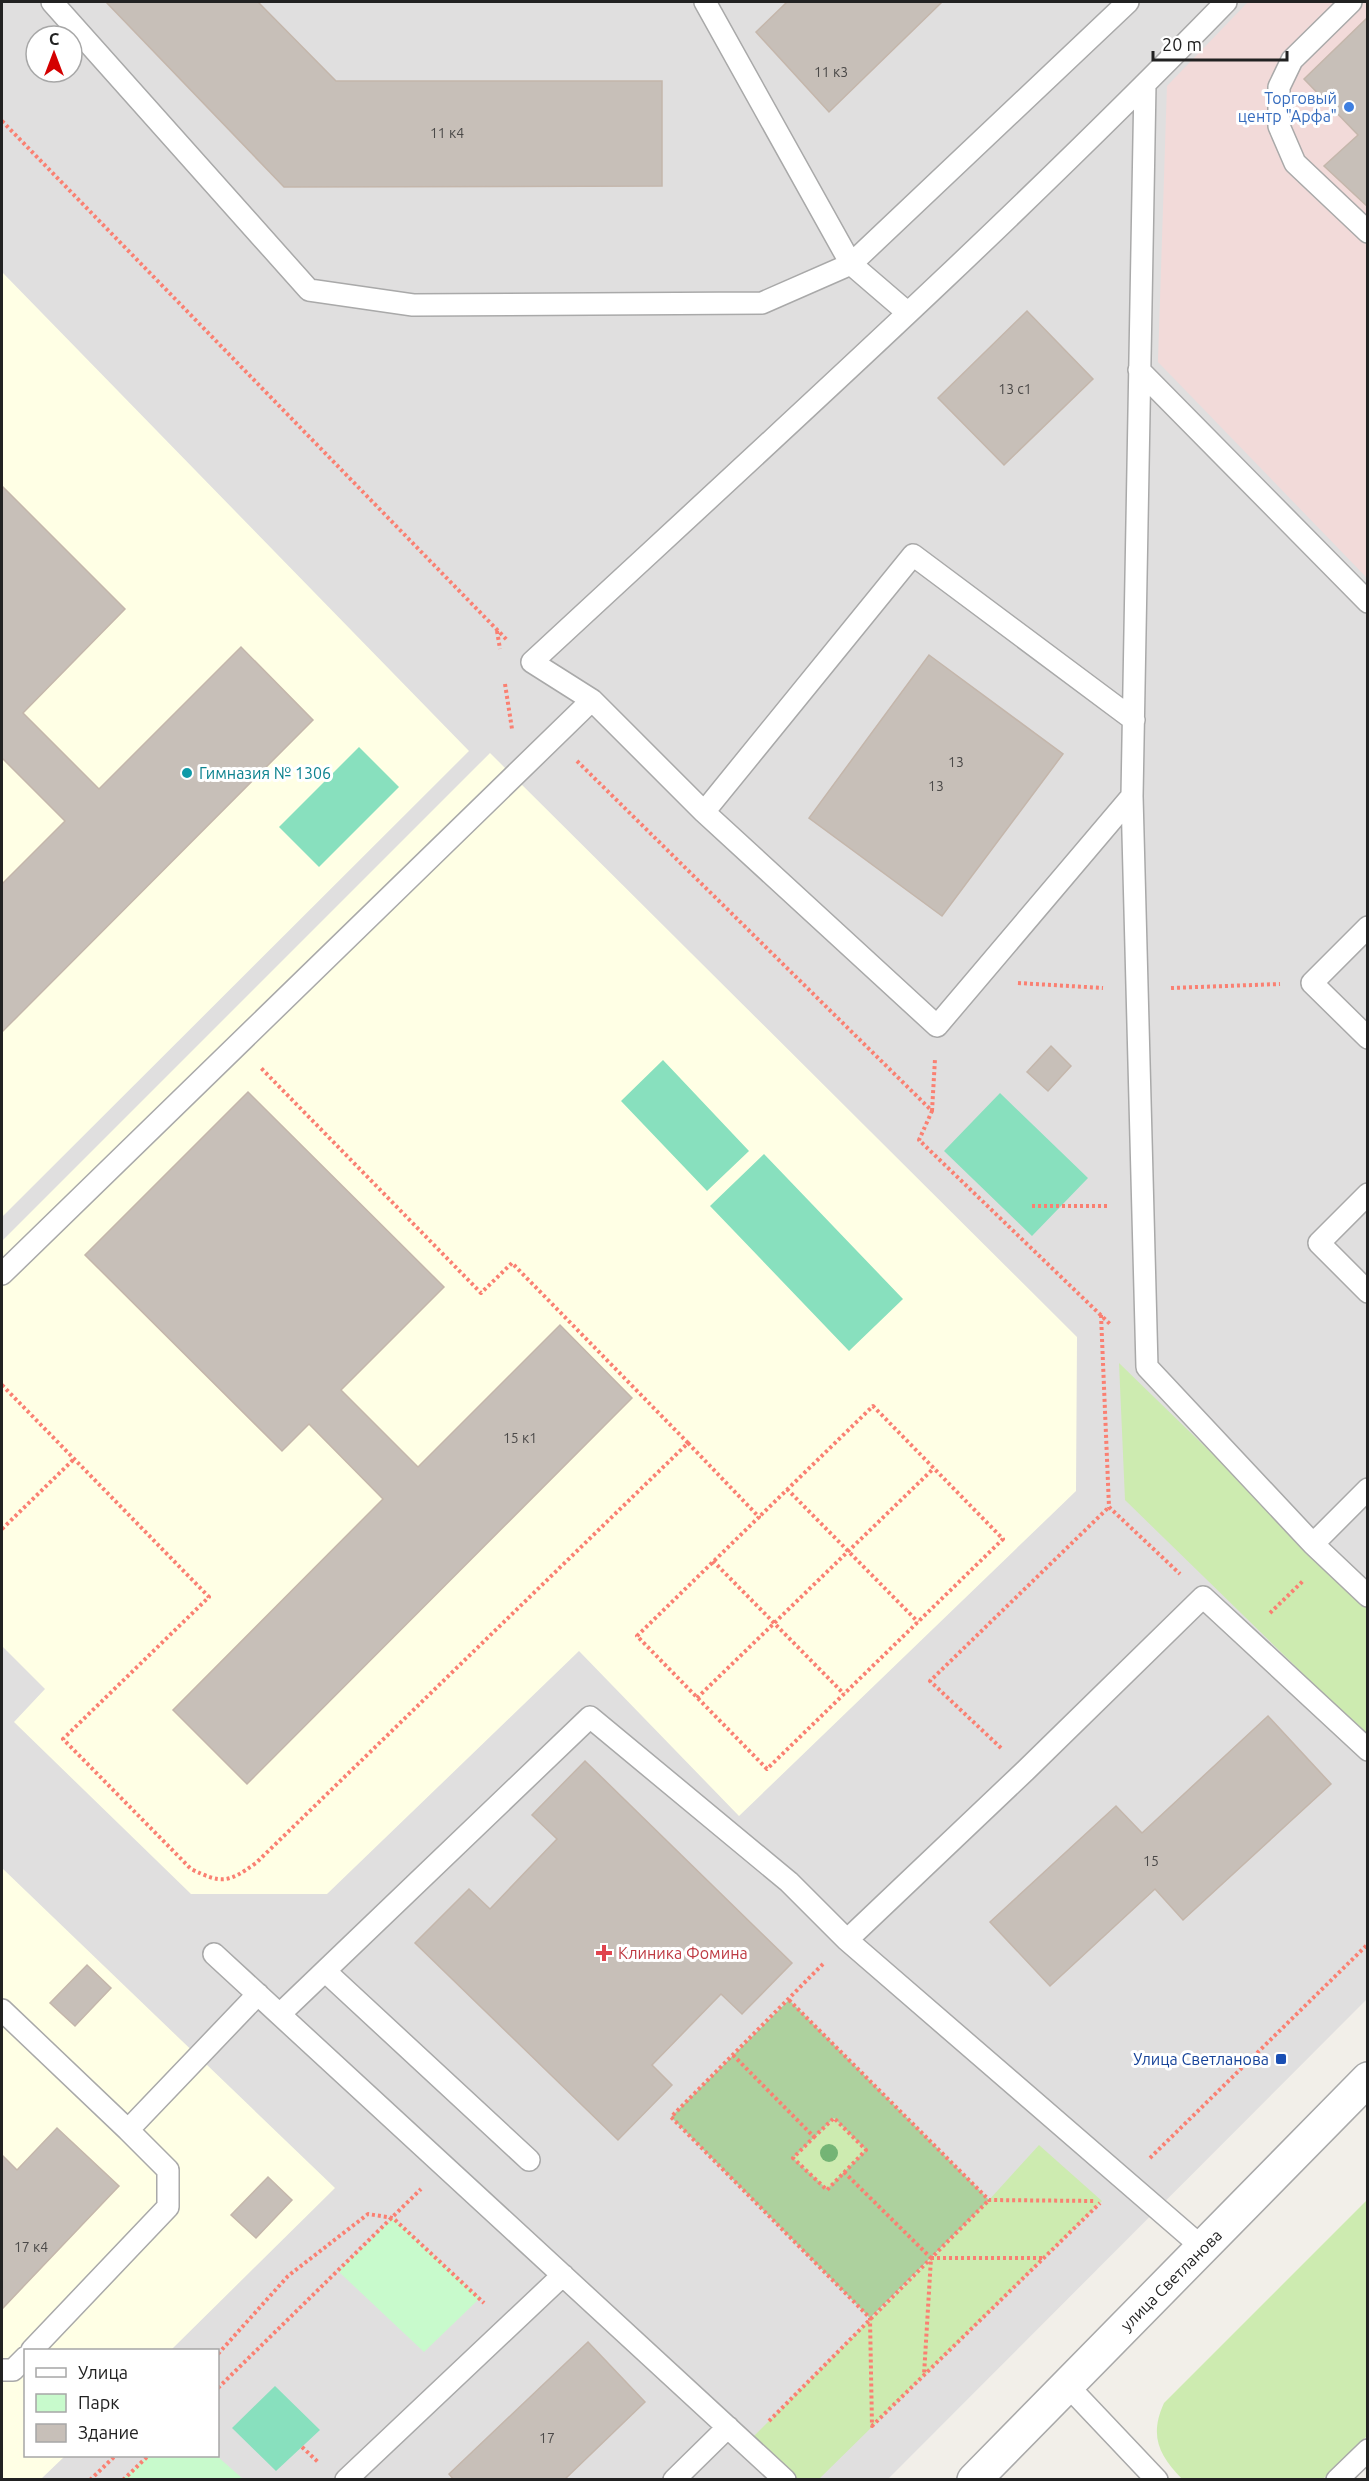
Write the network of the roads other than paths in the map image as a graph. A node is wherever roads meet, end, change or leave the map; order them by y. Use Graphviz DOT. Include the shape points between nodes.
graph roads {
  1 [pos="52,2"];
  2 [pos="705,2"];
  3 [pos="1128,2"];
  4 [pos="1226,2"];
  5 [pos="1351,2"];
  6 [pos="1145,84"];
  7 [pos="1368,232"];
  8 [pos="851,264"];
  9 [pos="908,313"];
  10 [pos="1139,370"];
  11 [pos="1368,602"];
  12 [pos="592,700"];
  13 [pos="1134,720"];
  14 [pos="1132,796"];
  15 [pos="704,812"];
  16 [pos="1368,927"];
  17 [pos="1368,1038"];
  18 [pos="1368,1194"];
  19 [pos="2,1274"];
  20 [pos="1368,1292"];
  21 [pos="1368,1489"];
  22 [pos="1313,1544"];
  23 [pos="1368,1596"];
  24 [pos="1368,1750"];
  25 [pos="847,1940"];
  26 [pos="214,1954"];
  27 [pos="325,1971"];
  28 [pos="258,1994"];
  29 [pos="2,2010"];
  30 [pos="280,2014"];
  31 [pos="1368,2079"];
  32 [pos="128,2130"];
  33 [pos="529,2160"];
  34 [pos="1203,2248"];
  35 [pos="563,2275"];
  36 [pos="33,2349"];
  37 [pos="24,2359"];
  38 [pos="2,2370"];
  39 [pos="1067,2385"];
  40 [pos="728,2427"];
  41 [pos="1368,2450"];
  42 [pos="346,2480"];
  43 [pos="674,2480"];
  44 [pos="785,2480"];
  45 [pos="974,2480"];
  46 [pos="1157,2480"];
  47 [pos="1337,2480"];
  1 -- 8 [label="lane" via="309,290 413,305 762,303"];
  2 -- 8 [label="lane"];
  3 -- 8 [label="lane"];
  4 -- 6 [label="lane"];
  5 -- 7 [label="lane" via="1292,60 1279,87 1279,126 1295,163"];
  6 -- 9 [label="lane"];
  6 -- 10 [label="lane"];
  8 -- 9 [label="lane"];
  9 -- 12 [label="lane" via="532,662"];
  10 -- 11 [label="lane"];
  10 -- 13 [label="lane"];
  12 -- 15 [label="lane"];
  12 -- 19 [label="lane"];
  13 -- 14 [label="lane"];
  13 -- 15 [label="lane" via="914,555"];
  14 -- 15 [label="lane" via="937,1026"];
  14 -- 22 [label="lane" via="1146,1367"];
  16 -- 17 [label="lane" via="1312,983"];
  18 -- 20 [label="lane" via="1319,1243"];
  21 -- 22 [label="lane"];
  22 -- 23 [label="lane"];
  24 -- 25 [label="lane" via="1203,1597"];
  25 -- 27 [label="lane" via="789,1882 590,1717"];
  25 -- 34 [label="lane"];
  26 -- 28 [label="lane"];
  27 -- 30 [label="lane"];
  27 -- 33 [label="lane"];
  28 -- 30 [label="lane"];
  28 -- 32 [label="lane"];
  29 -- 32 [label="lane"];
  30 -- 35 [label="lane"];
  31 -- 34 [label="street, улица Светланова"];
  32 -- 36 [label="lane" via="168,2170 168,2207"];
  34 -- 39 [label="street, улица Светланова"];
  35 -- 40 [label="lane"];
  35 -- 42 [label="lane"];
  37 -- 38 [label="lane" via="13,2370"];
  39 -- 45 [label="street, улица Светланова"];
  39 -- 46 [label="lane"];
  40 -- 43 [label="lane"];
  40 -- 44 [label="lane"];
  41 -- 47 [label="lane"];
}
